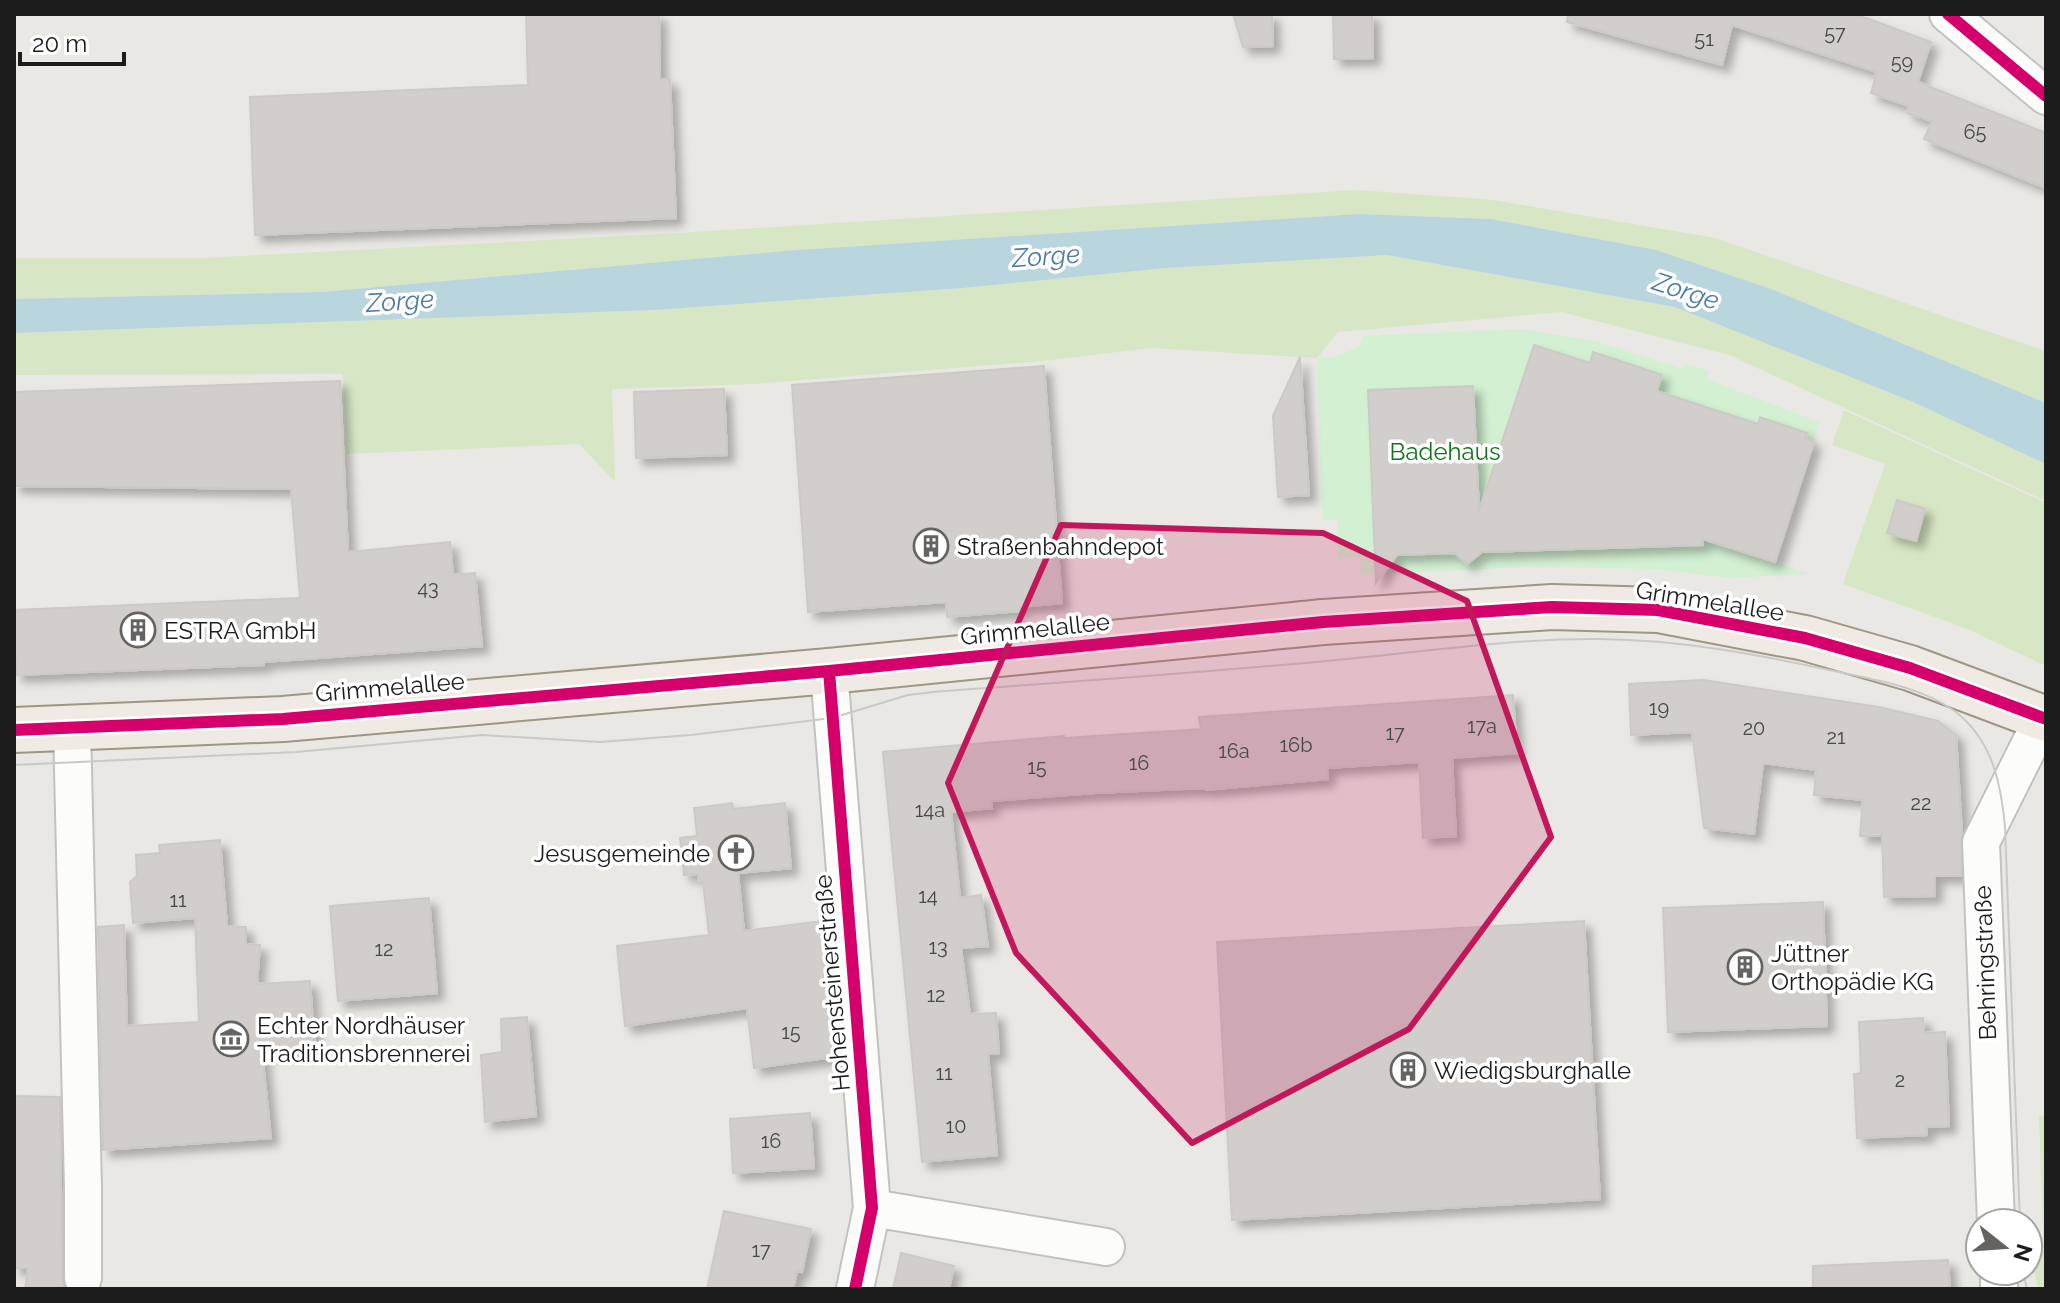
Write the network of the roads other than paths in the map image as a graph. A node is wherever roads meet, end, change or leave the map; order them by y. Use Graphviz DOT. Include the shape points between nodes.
graph roads {
  1 [pos="1948,14"];
  2 [pos="2046,96"];
  3 [pos="829,671"];
  4 [pos="2045,718"];
  5 [pos="72,728"];
  6 [pos="14,730"];
  7 [pos="1995,1207"];
  8 [pos="872,1208"];
  9 [pos="1106,1247"];
  10 [pos="83,1278"];
  11 [pos="855,1289"];
  1 -- 2 [label="street"];
  3 -- 4 [label="main road, Grimmelallee" via="1339,621 1552,607 1658,610 1817,642 1910,668"];
  3 -- 5 [label="main road, Grimmelallee" via="283,719"];
  3 -- 8 [label="street, Hohensteinerstraße"];
  4 -- 7 [label="street, Behringstraße" via="1981,842"];
  5 -- 6 [label="main road, Grimmelallee"];
  5 -- 10 [label="street"];
  8 -- 9 [label="street"];
  8 -- 11 [label="street, Hohensteinerstraße"];
}
